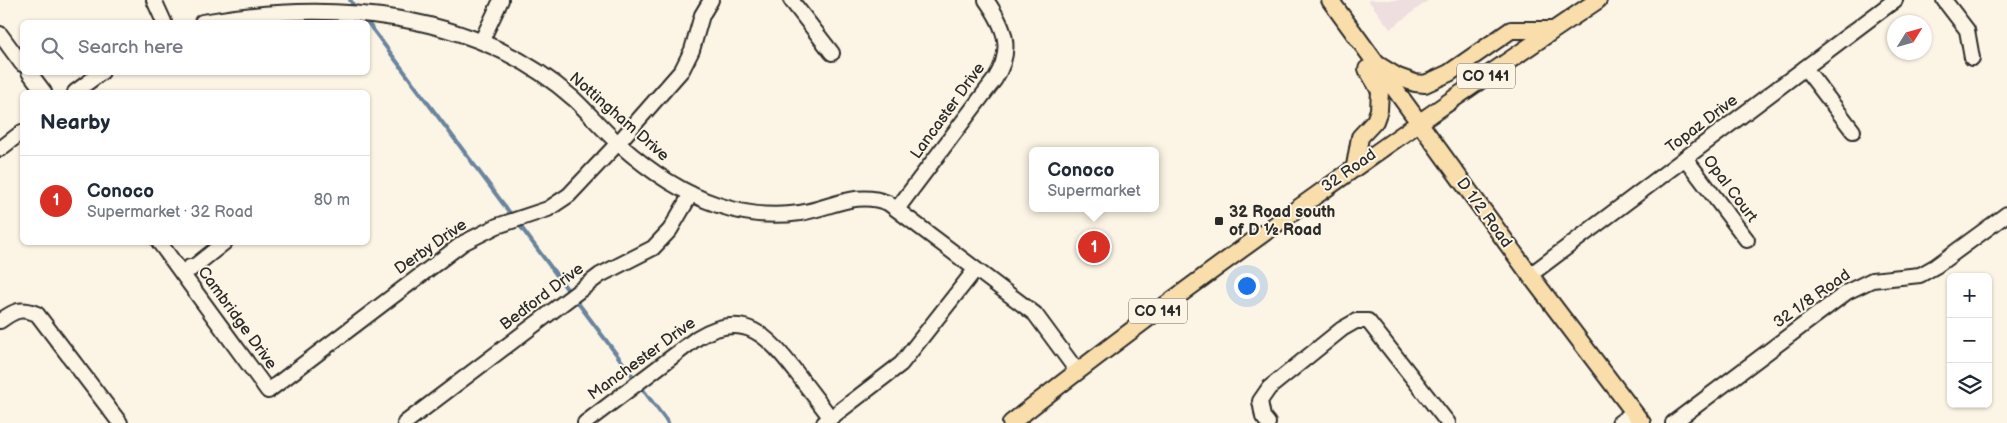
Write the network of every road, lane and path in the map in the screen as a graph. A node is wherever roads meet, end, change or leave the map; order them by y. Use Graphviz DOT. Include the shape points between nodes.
graph roads {
  1 [pos="154,0"];
  2 [pos="501,0"];
  3 [pos="711,0"];
  4 [pos="791,0"];
  5 [pos="986,0"];
  6 [pos="1330,0"];
  7 [pos="1598,0"];
  8 [pos="1895,0"];
  9 [pos="1944,0"];
  10 [pos="163,20"];
  11 [pos="210,20"];
  12 [pos="1350,28"];
  13 [pos="1554,30"];
  14 [pos="0,34"];
  15 [pos="482,40"];
  16 [pos="832,52"];
  17 [pos="1972,58"];
  18 [pos="20,61"];
  19 [pos="1374,62"];
  20 [pos="1805,68"];
  21 [pos="31,75"];
  22 [pos="98,75"];
  23 [pos="42,90"];
  24 [pos="78,90"];
  25 [pos="1418,122"];
  26 [pos="1853,131"];
  27 [pos="20,134"];
  28 [pos="618,143"];
  29 [pos="0,149"];
  30 [pos="1685,158"];
  31 [pos="1355,166"];
  32 [pos="691,194"];
  33 [pos="897,209"];
  34 [pos="2007,214"];
  35 [pos="1747,240"];
  36 [pos="161,245"];
  37 [pos="221,245"];
  38 [pos="975,270"];
  39 [pos="182,273"];
  40 [pos="1530,275"];
  41 [pos="0,321"];
  42 [pos="1077,371"];
  43 [pos="268,391"];
  44 [pos="1638,417"];
  45 [pos="827,420"];
  46 [pos="120,423"];
  47 [pos="405,423"];
  48 [pos="584,423"];
  49 [pos="1011,423"];
  50 [pos="1268,423"];
  51 [pos="1448,423"];
  52 [pos="1619,423"];
  53 [pos="1673,423"];
  1 -- 10 [label="street"];
  2 -- 15 [label="street"];
  3 -- 28 [label="street, Derby Drive" via="702,15 692,50 682,70"];
  4 -- 16 [label="street"];
  5 -- 33 [label="street, Lancaster Drive" via="1004,30 1006,50 1002,65 995,80"];
  6 -- 12 [label="main road, D 1/2 Road"];
  7 -- 13 [label="main road, 32 Road / CO 141"];
  8 -- 20 [label="street, Topaz Drive"];
  9 -- 17 [label="street" via="1967,30"];
  11 -- 15 [label="street, Nottingham Drive" via="271,7 351,5 421,18"];
  12 -- 19 [label="main road, D 1/2 Road"];
  12 -- 31 [label="main road" via="1352,48 1380,91 1379,110 1375,121 1360,137"];
  13 -- 19 [label="main road" via="1511,30 1449,73 1426,84 1398,77"];
  13 -- 25 [label="main road, 32 Road / CO 141"];
  14 -- 18 [label="street"];
  15 -- 28 [label="street, Nottingham Drive" via="539,72 573,98"];
  19 -- 25 [label="main road, D 1/2 Road"];
  20 -- 26 [label="street"];
  20 -- 30 [label="street, Topaz Drive"];
  21 -- 23 [label="street"];
  22 -- 24 [label="street"];
  25 -- 31 [label="main road, 32 Road / CO 141"];
  25 -- 40 [label="main road, D 1/2 Road"];
  27 -- 29 [label="street"];
  28 -- 32 [label="street, Nottingham Drive" via="656,173"];
  28 -- 43 [label="street, Derby Drive" via="558,204 485,230 463,242"];
  30 -- 35 [label="street, Opal Court"];
  30 -- 40 [label="street, Topaz Drive"];
  31 -- 42 [label="main road, 32 Road / CO 141"];
  32 -- 33 [label="street, Nottingham Drive" via="732,209 765,214 802,212 860,198 879,199"];
  32 -- 47 [label="street, Bedford Drive" via="670,230 654,248 600,275"];
  33 -- 38 [label="street, Nottingham Drive"];
  34 -- 53 [label="street, 32 1/8 Road" via="1920,275 1872,280 1847,292"];
  36 -- 39 [label="street, Cambridge Drive"];
  37 -- 39 [label="street"];
  38 -- 42 [label="street, Nottingham Drive" via="1035,314"];
  38 -- 45 [label="street" via="901,364"];
  39 -- 43 [label="street, Cambridge Drive"];
  40 -- 44 [label="main road, D 1/2 Road"];
  41 -- 46 [label="street" via="13,312 26,310 37,314"];
  42 -- 49 [label="main road, 32 Road / CO 141"];
  44 -- 52 [label="street"];
  45 -- 48 [label="street, Manchester Drive" via="770,340 753,330 734,326 714,329 697,338"];
  50 -- 51 [label="street" via="1263,417 1260,401 1268,388 1356,321 1368,321"];
}
